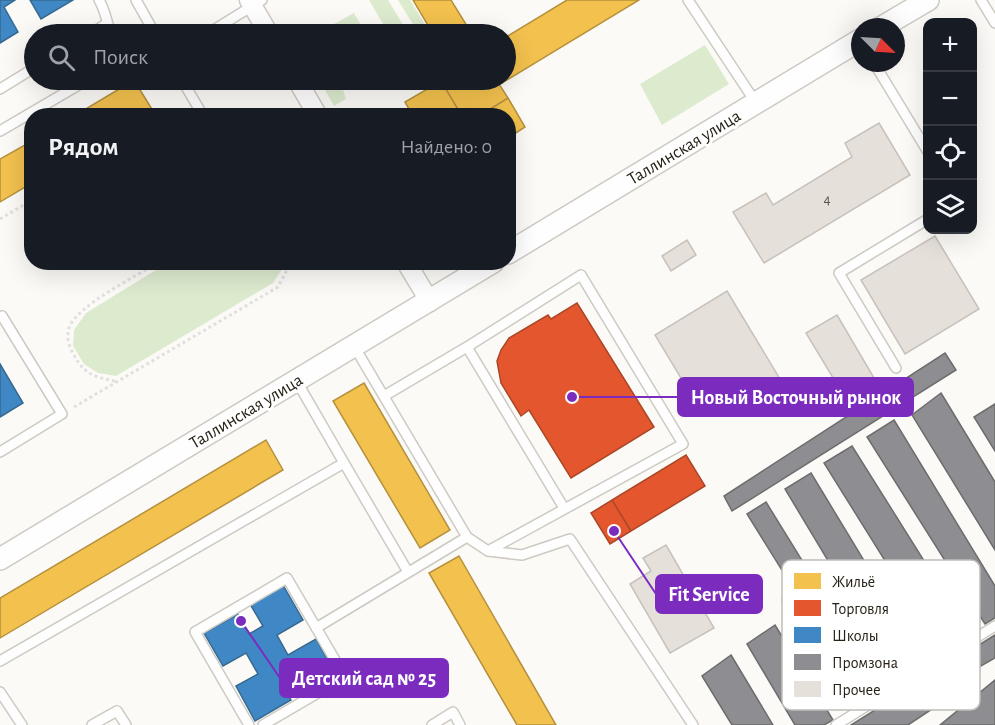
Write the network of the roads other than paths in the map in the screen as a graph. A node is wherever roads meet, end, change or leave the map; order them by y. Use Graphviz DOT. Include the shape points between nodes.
graph roads {
  1 [pos="99,0"];
  2 [pos="135,0"];
  3 [pos="688,0"];
  4 [pos="928,0"];
  5 [pos="981,0"];
  6 [pos="255,2"];
  7 [pos="897,18"];
  8 [pos="995,23"];
  9 [pos="106,24"];
  10 [pos="149,24"];
  11 [pos="222,24"];
  12 [pos="265,24"];
  13 [pos="851,45"];
  14 [pos="879,72"];
  15 [pos="24,74"];
  16 [pos="0,89"];
  17 [pos="70,90"];
  18 [pos="188,90"];
  19 [pos="303,90"];
  20 [pos="756,103"];
  21 [pos="39,108"];
  22 [pos="198,108"];
  23 [pos="313,108"];
  24 [pos="24,117"];
  25 [pos="0,131"];
  26 [pos="923,145"];
  27 [pos="923,221"];
  28 [pos="516,248"];
  29 [pos="411,270"];
  30 [pos="480,270"];
  31 [pos="430,302"];
  32 [pos="0,317"];
  33 [pos="354,346"];
  34 [pos="467,347"];
  35 [pos="896,368"];
  36 [pos="297,380"];
  37 [pos="384,396"];
  38 [pos="0,452"];
  39 [pos="344,463"];
  40 [pos="564,508"];
  41 [pos="467,537"];
  42 [pos="488,551"];
  43 [pos="0,559"];
  44 [pos="408,572"];
  45 [pos="995,626"];
  46 [pos="316,628"];
  47 [pos="980,635"];
  48 [pos="0,661"];
  49 [pos="0,692"];
  50 [pos="860,710"];
  51 [pos="20,722"];
  52 [pos="9,725"];
  53 [pos="92,725"];
  54 [pos="126,725"];
  55 [pos="249,725"];
  56 [pos="263,725"];
  57 [pos="432,725"];
  58 [pos="460,725"];
  59 [pos="693,725"];
  60 [pos="836,725"];
  1 -- 9 [label="lane"];
  2 -- 10 [label="lane"];
  3 -- 20 [label="lane"];
  4 -- 7 [label="street"];
  5 -- 8 [label="lane"];
  6 -- 11 [label="lane"];
  6 -- 12 [label="street"];
  13 -- 20 [label="street, Таллинская улица"];
  14 -- 26 [label="lane"];
  15 -- 16 [label="lane"];
  17 -- 21 [label="lane"];
  18 -- 22 [label="lane"];
  19 -- 23 [label="street"];
  20 -- 28 [label="street, Таллинская улица"];
  24 -- 25 [label="lane"];
  27 -- 35 [label="lane" via="839,273"];
  29 -- 31 [label="street"];
  30 -- 31 [label="street, Таллинская улица"];
  31 -- 33 [label="street, Таллинская улица"];
  32 -- 38 [label="lane" via="62,414"];
  33 -- 36 [label="street, Таллинская улица"];
  33 -- 37 [label="lane"];
  34 -- 37 [label="lane"];
  34 -- 40 [label="lane"];
  34 -- 40 [label="lane" via="581,275 683,444"];
  36 -- 39 [label="lane"];
  36 -- 43 [label="street, Таллинская улица"];
  37 -- 41 [label="lane"];
  39 -- 44 [label="lane"];
  39 -- 48 [label="lane"];
  40 -- 42 [label="lane"];
  41 -- 42 [label="lane"];
  41 -- 44 [label="lane"];
  42 -- 59 [label="lane" via="522,555 570,539"];
  44 -- 46 [label="lane"];
  45 -- 47 [label="lane"];
  46 -- 55 [label="lane" via="287,578 195,632"];
  46 -- 56 [label="lane" via="345,677"];
  49 -- 51 [label="lane"];
  50 -- 60 [label="lane"];
  51 -- 52 [label="lane"];
  53 -- 54 [label="lane" via="117,711"];
  57 -- 58 [label="lane" via="453,712"];
}
